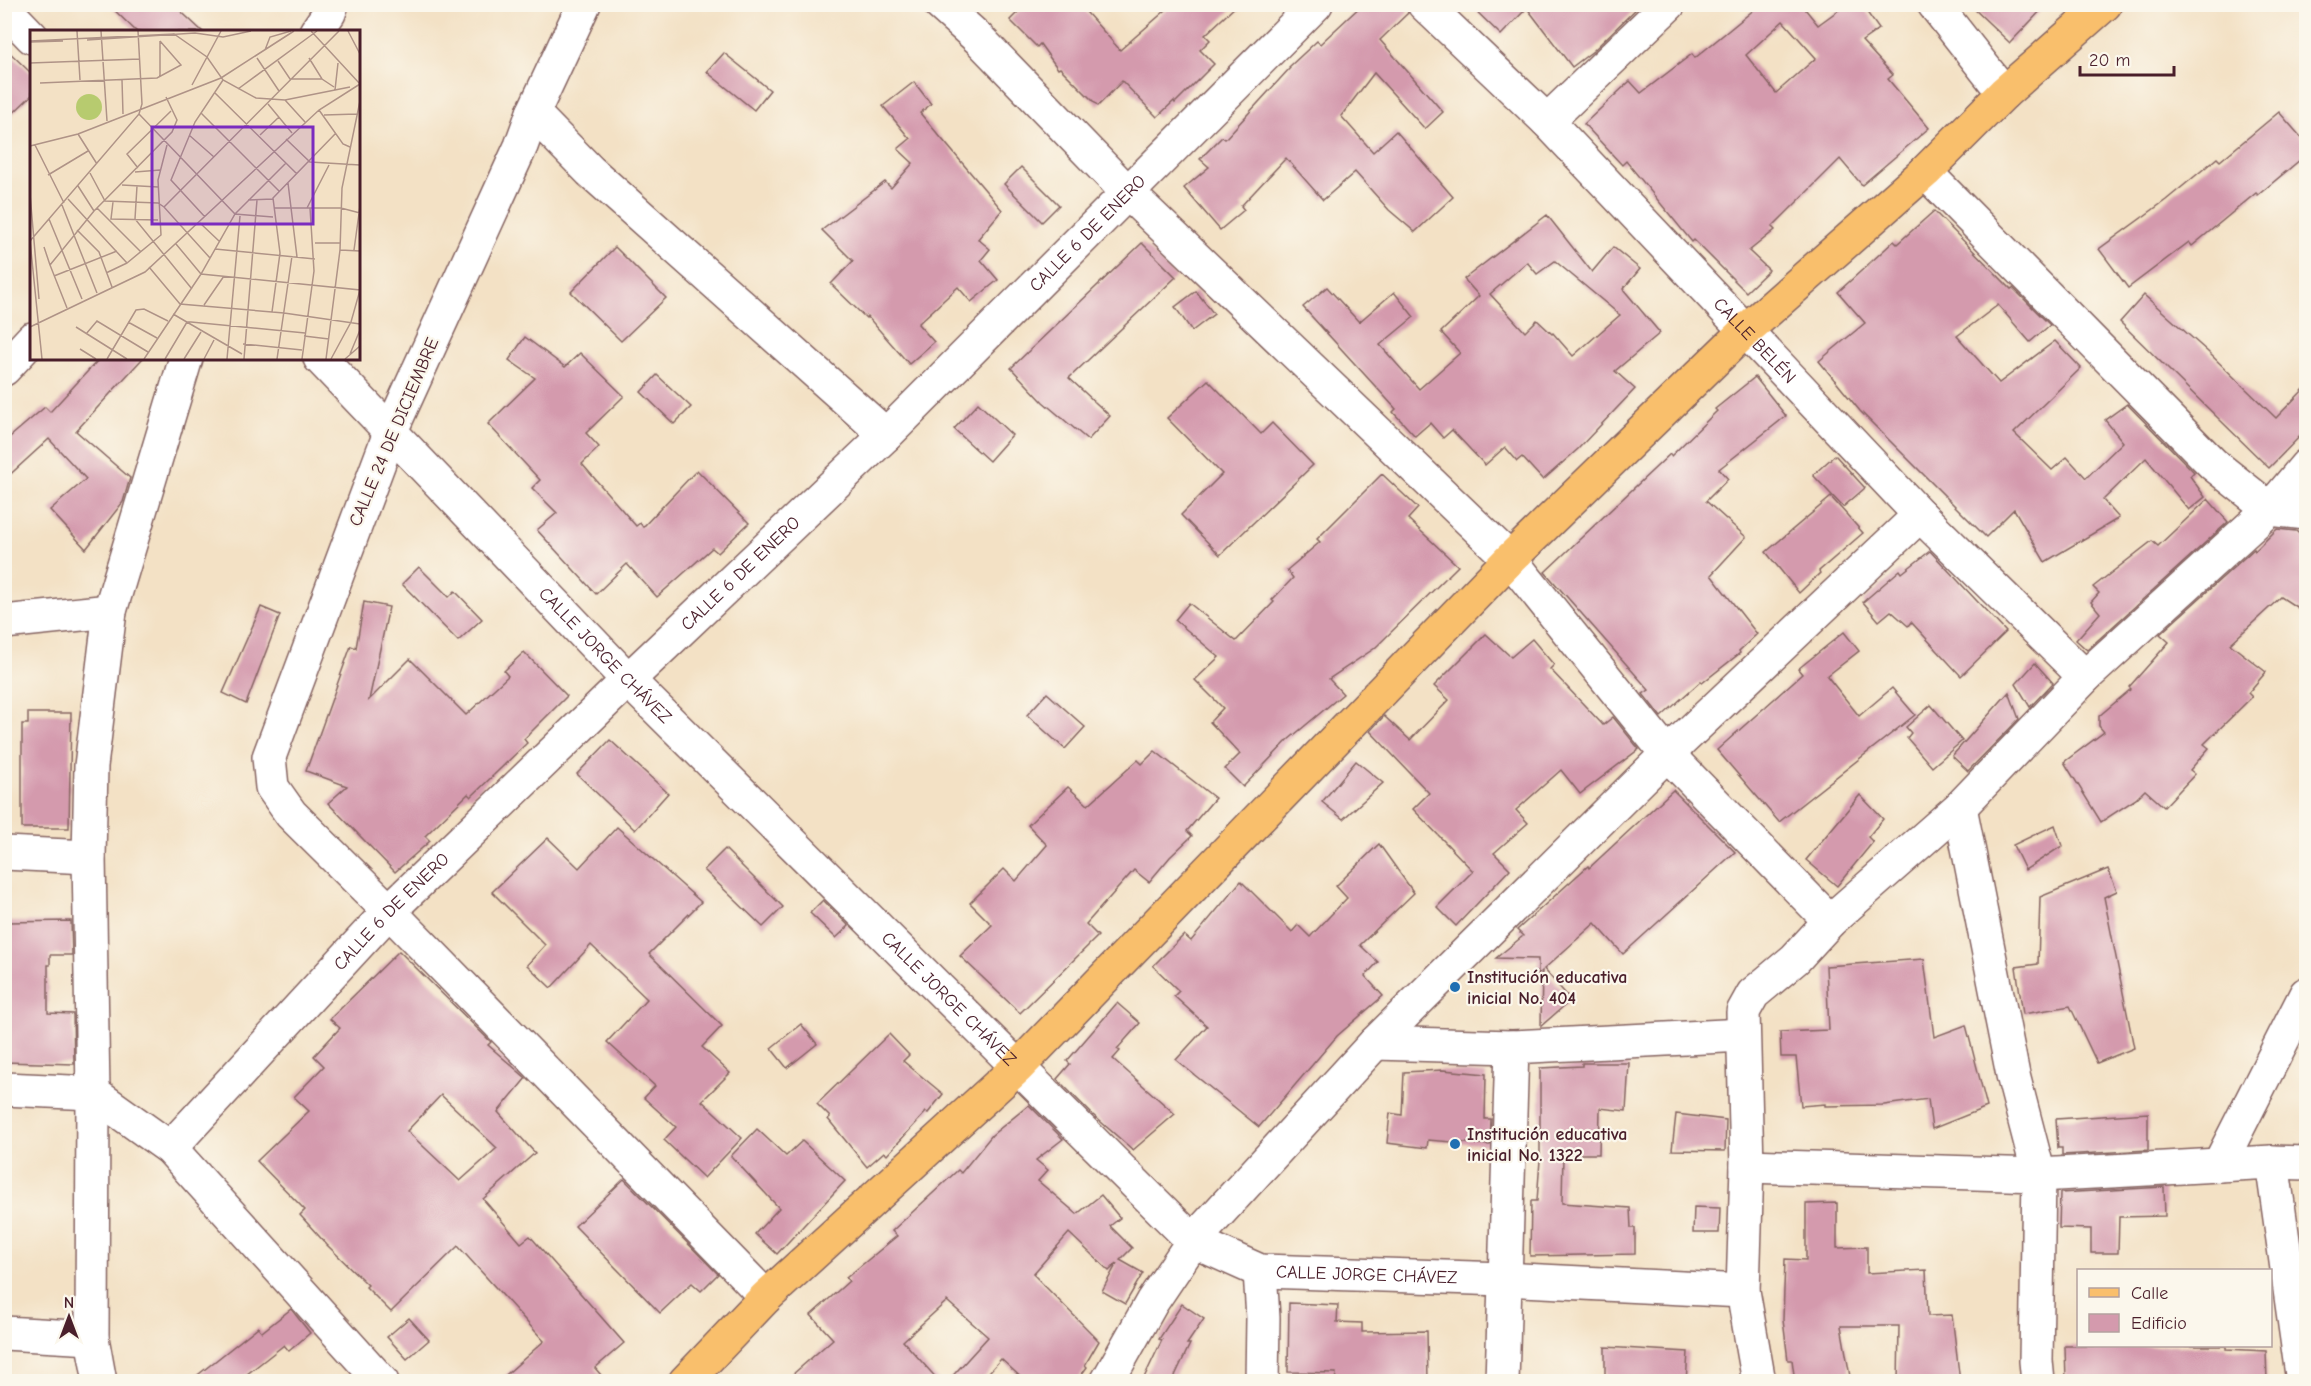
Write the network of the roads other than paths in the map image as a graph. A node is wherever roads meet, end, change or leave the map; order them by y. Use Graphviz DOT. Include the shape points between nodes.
graph roads {
  1 [pos="332,4"];
  2 [pos="584,4"];
  3 [pos="940,4"];
  4 [pos="1316,4"];
  5 [pos="1424,4"];
  6 [pos="1669,4"];
  7 [pos="1934,4"];
  8 [pos="2105,4"];
  9 [pos="9,11"];
  10 [pos="317,30"];
  11 [pos="30,35"];
  12 [pos="2004,93"];
  13 [pos="533,113"];
  14 [pos="1547,121"];
  15 [pos="1925,172"];
  16 [pos="1129,194"];
  17 [pos="1744,331"];
  18 [pos="30,341"];
  19 [pos="185,360"];
  20 [pos="322,360"];
  21 [pos="4,369"];
  22 [pos="390,433"];
  23 [pos="886,435"];
  24 [pos="2307,466"];
  25 [pos="2270,508"];
  26 [pos="2307,513"];
  27 [pos="1920,515"];
  28 [pos="1510,559"];
  29 [pos="110,611"];
  30 [pos="4,622"];
  31 [pos="2085,677"];
  32 [pos="628,680"];
  33 [pos="1667,754"];
  34 [pos="1960,807"];
  35 [pos="4,853"];
  36 [pos="89,857"];
  37 [pos="389,911"];
  38 [pos="1830,921"];
  39 [pos="2307,994"];
  40 [pos="1743,1035"];
  41 [pos="1375,1043"];
  42 [pos="1512,1047"];
  43 [pos="1018,1067"];
  44 [pos="4,1089"];
  45 [pos="93,1094"];
  46 [pos="170,1148"];
  47 [pos="2272,1162"];
  48 [pos="2307,1163"];
  49 [pos="2219,1165"];
  50 [pos="1747,1166"];
  51 [pos="2038,1175"];
  52 [pos="1193,1241"];
  53 [pos="1260,1271"];
  54 [pos="1504,1279"];
  55 [pos="1743,1291"];
  56 [pos="766,1297"];
  57 [pos="4,1333"];
  58 [pos="92,1338"];
  59 [pos="693,1379"];
  60 [pos="100,1382"];
  61 [pos="381,1382"];
  62 [pos="1107,1382"];
  63 [pos="1262,1382"];
  64 [pos="1502,1382"];
  65 [pos="1759,1382"];
  66 [pos="2038,1382"];
  67 [pos="2302,1382"];
  1 -- 10 [label="street"];
  2 -- 13 [label="street, CALLE 24 DE DICIEMBRE"];
  3 -- 16 [label="street"];
  4 -- 16 [label="street, CALLE 6 DE ENERO"];
  5 -- 14 [label="street, CALLE BELÉN"];
  6 -- 14 [label="street"];
  7 -- 12 [label="street"];
  8 -- 12 [label="main road"];
  9 -- 11 [label="street"];
  12 -- 15 [label="main road"];
  13 -- 22 [label="street, CALLE 24 DE DICIEMBRE"];
  13 -- 23 [label="street" via="590,171"];
  14 -- 17 [label="street, CALLE BELÉN"];
  15 -- 17 [label="main road"];
  15 -- 25 [label="street" via="2213,464"];
  16 -- 23 [label="street, CALLE 6 DE ENERO"];
  16 -- 28 [label="street"];
  17 -- 27 [label="street, CALLE BELÉN"];
  17 -- 28 [label="main road"];
  18 -- 21 [label="street"];
  19 -- 29 [label="street"];
  20 -- 22 [label="street, CALLE JORGE CHÁVEZ"];
  22 -- 32 [label="street, CALLE JORGE CHÁVEZ"];
  22 -- 37 [label="street, CALLE 24 DE DICIEMBRE" via="269,757 272,787 291,814"];
  23 -- 32 [label="street, CALLE 6 DE ENERO"];
  24 -- 25 [label="street"];
  25 -- 26 [label="street"];
  25 -- 31 [label="street"];
  27 -- 31 [label="street, CALLE BELÉN"];
  27 -- 33 [label="street"];
  28 -- 33 [label="street"];
  28 -- 43 [label="main road"];
  29 -- 30 [label="street"];
  29 -- 36 [label="street" via="91,766"];
  31 -- 34 [label="street"];
  32 -- 37 [label="street, CALLE 6 DE ENERO"];
  32 -- 43 [label="street, CALLE JORGE CHÁVEZ"];
  33 -- 38 [label="street"];
  33 -- 41 [label="street"];
  34 -- 38 [label="street"];
  34 -- 51 [label="street" via="2013,1075"];
  35 -- 36 [label="street"];
  36 -- 45 [label="street"];
  37 -- 46 [label="street, CALLE 6 DE ENERO"];
  37 -- 56 [label="street"];
  38 -- 40 [label="street" via="1795,959 1753,994 1743,1012"];
  39 -- 49 [label="street"];
  40 -- 42 [label="street"];
  40 -- 50 [label="street"];
  41 -- 42 [label="street"];
  41 -- 52 [label="street"];
  42 -- 54 [label="street"];
  43 -- 52 [label="street, CALLE JORGE CHÁVEZ"];
  43 -- 56 [label="main road"];
  44 -- 45 [label="street"];
  45 -- 46 [label="street"];
  45 -- 58 [label="street"];
  46 -- 61 [label="street"];
  47 -- 48 [label="street"];
  47 -- 49 [label="street"];
  47 -- 67 [label="street"];
  49 -- 51 [label="street"];
  50 -- 51 [label="street"];
  50 -- 55 [label="street"];
  51 -- 66 [label="street"];
  52 -- 53 [label="street, CALLE JORGE CHÁVEZ"];
  52 -- 62 [label="street" via="1152,1302"];
  53 -- 54 [label="street, CALLE JORGE CHÁVEZ"];
  53 -- 63 [label="street"];
  54 -- 55 [label="street, CALLE JORGE CHÁVEZ"];
  54 -- 64 [label="street"];
  55 -- 65 [label="street"];
  56 -- 59 [label="main road"];
  57 -- 58 [label="street"];
  58 -- 60 [label="street"];
}
